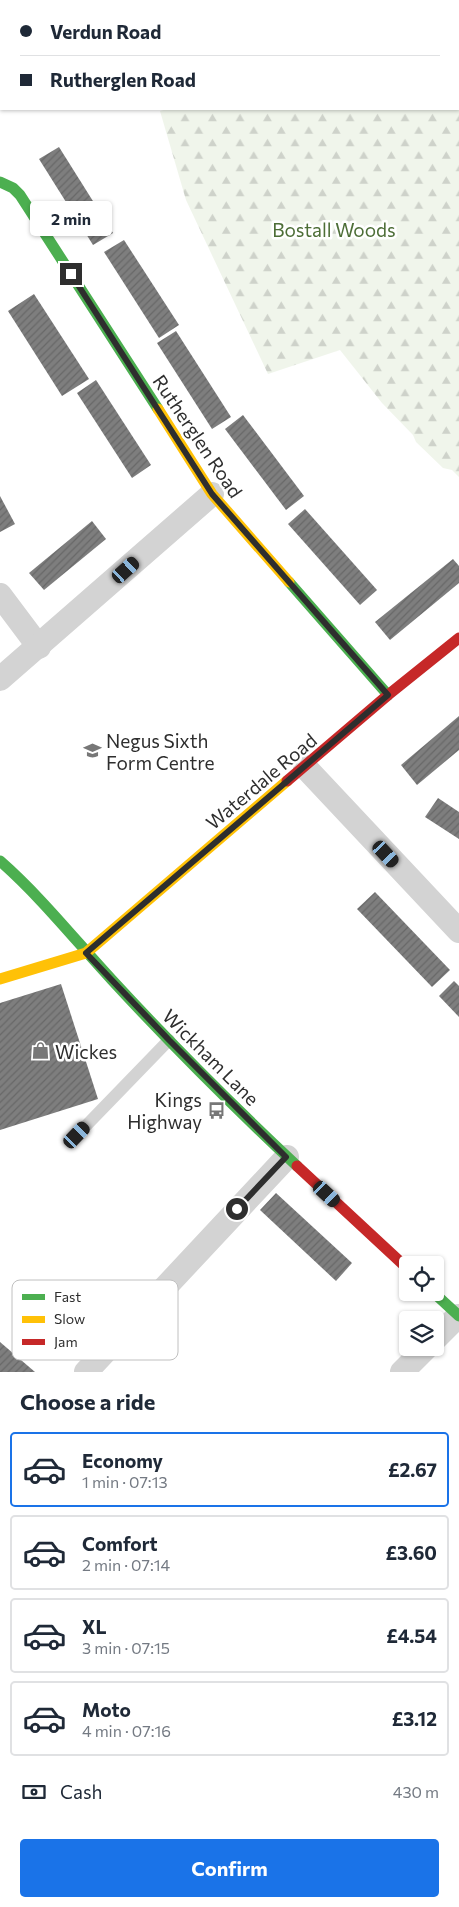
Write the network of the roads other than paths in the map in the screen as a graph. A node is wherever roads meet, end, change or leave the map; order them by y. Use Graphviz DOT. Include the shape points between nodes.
graph roads {
  1 [pos="0,182"];
  2 [pos="212,494"];
  3 [pos="0,595"];
  4 [pos="459,638"];
  5 [pos="39,647"];
  6 [pos="0,679"];
  7 [pos="388,695"];
  8 [pos="305,766"];
  9 [pos="0,861"];
  10 [pos="459,931"];
  11 [pos="86,953"];
  12 [pos="0,979"];
  13 [pos="169,1040"];
  14 [pos="77,1135"];
  15 [pos="286,1157"];
  16 [pos="399,1261"];
  17 [pos="172,1280"];
  18 [pos="443,1301"];
  19 [pos="459,1316"];
  20 [pos="444,1330"];
  21 [pos="418,1356"];
  22 [pos="97,1360"];
  23 [pos="86,1372"];
  24 [pos="402,1372"];
  1 -- 2 [label="street, Rutherglen Road" via="20,195"];
  2 -- 5 [label="street"];
  2 -- 7 [label="street, Rutherglen Road"];
  3 -- 5 [label="street"];
  4 -- 7 [label="street, Waterdale Road"];
  5 -- 6 [label="street"];
  7 -- 8 [label="street, Waterdale Road"];
  8 -- 10 [label="street"];
  8 -- 11 [label="street, Waterdale Road"];
  9 -- 11 [label="street, Wickham Lane" via="36,895"];
  11 -- 12 [label="street"];
  11 -- 13 [label="street, Wickham Lane"];
  13 -- 14 [label="lane"];
  13 -- 15 [label="street, Wickham Lane"];
  15 -- 16 [label="street, Wickham Lane"];
  15 -- 17 [label="street"];
  18 -- 19 [label="street"];
  19 -- 20 [label="street"];
  21 -- 24 [label="street"];
  22 -- 23 [label="street"];
}
